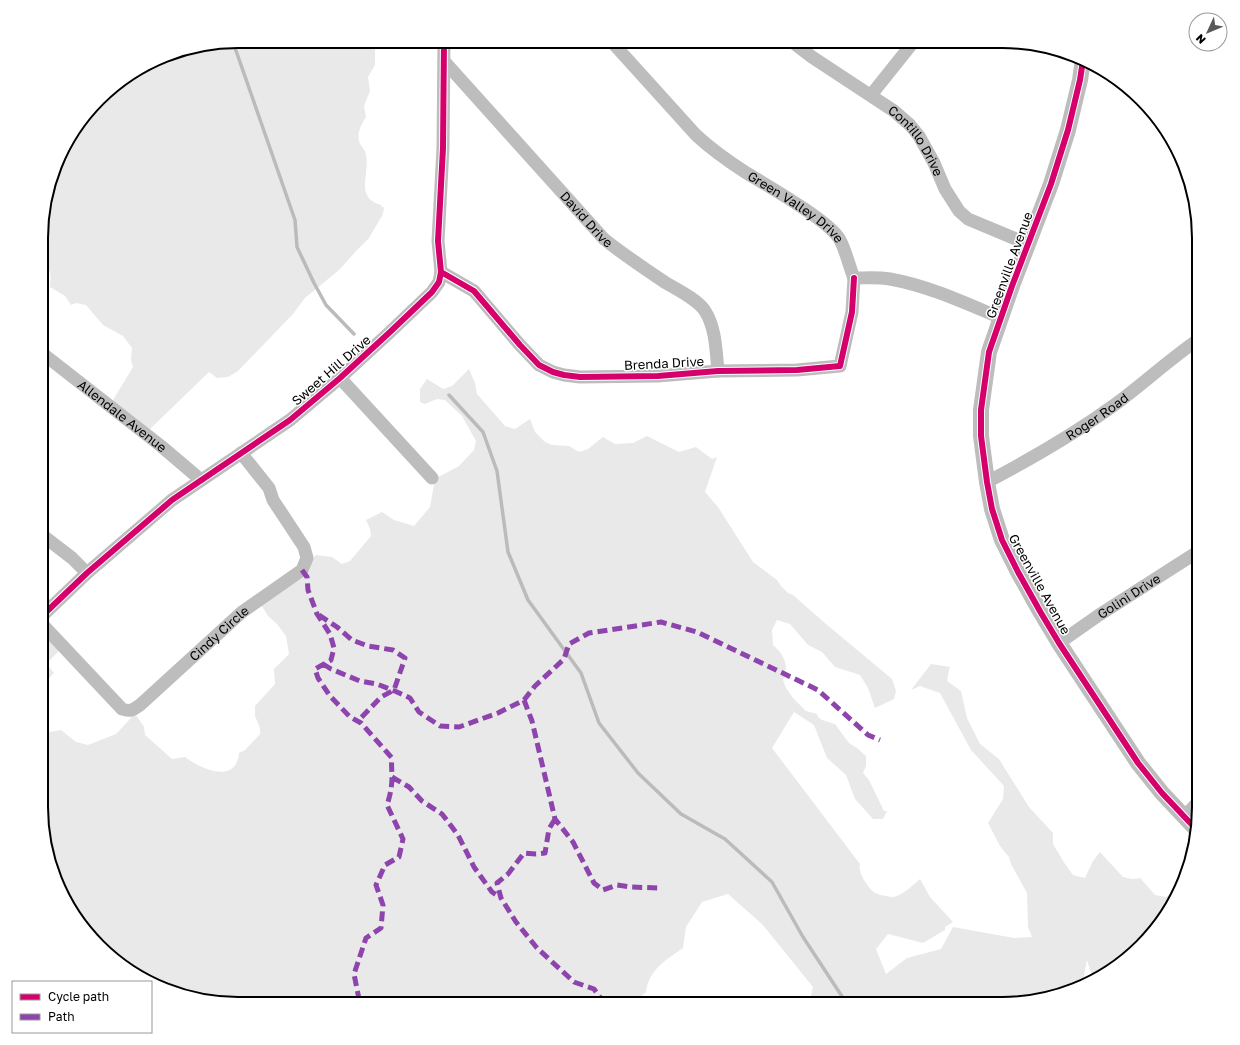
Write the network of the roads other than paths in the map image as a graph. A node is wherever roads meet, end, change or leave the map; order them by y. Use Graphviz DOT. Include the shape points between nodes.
graph roads {
  1 [pos="444,48"];
  2 [pos="617,48"];
  3 [pos="801,48"];
  4 [pos="909,48"];
  5 [pos="444,62"];
  6 [pos="1082,66"];
  7 [pos="871,95"];
  8 [pos="1028,244"];
  9 [pos="441,272"];
  10 [pos="854,278"];
  11 [pos="1000,318"];
  12 [pos="1192,344"];
  13 [pos="48,358"];
  14 [pos="718,371"];
  15 [pos="340,378"];
  16 [pos="241,453"];
  17 [pos="432,478"];
  18 [pos="201,480"];
  19 [pos="987,482"];
  20 [pos="48,540"];
  21 [pos="1192,556"];
  22 [pos="87,573"];
  23 [pos="48,610"];
  24 [pos="48,630"];
  25 [pos="1059,642"];
  26 [pos="1189,822"];
  1 -- 5 [label="street, Sweet Hill Drive"];
  2 -- 10 [label="street, Green Valley Drive" via="696,136 743,171 828,227 840,239"];
  3 -- 7 [label="street, Contillo Drive"];
  4 -- 7 [label="street"];
  5 -- 9 [label="street, Sweet Hill Drive" via="438,241"];
  5 -- 14 [label="street, David Drive" via="604,239 624,256 705,310 711,324"];
  6 -- 8 [label="street, Greenville Avenue" via="1068,130"];
  7 -- 8 [label="street, Contillo Drive" via="894,111 919,136 959,211 968,219"];
  8 -- 11 [label="street, Greenville Avenue"];
  9 -- 14 [label="street, Brenda Drive" via="474,291 539,365 553,372 580,377 658,376"];
  9 -- 15 [label="street, Sweet Hill Drive" via="439,282 432,292"];
  10 -- 11 [label="street" via="890,279 917,286"];
  10 -- 14 [label="street, Brenda Drive" via="852,312 840,366 796,370"];
  11 -- 19 [label="street, Greenville Avenue" via="989,352 981,410 981,436"];
  12 -- 19 [label="street, Roger Road" via="1116,403 1068,436"];
  13 -- 18 [label="street, Allendale Avenue"];
  15 -- 16 [label="street, Sweet Hill Drive" via="285,424"];
  15 -- 17 [label="street"];
  16 -- 18 [label="street, Sweet Hill Drive"];
  16 -- 24 [label="street, Cindy Circle" via="269,488 273,500 304,547 307,558 302,570 242,612 140,705 128,711 122,709"];
  18 -- 22 [label="street, Sweet Hill Drive" via="172,500"];
  19 -- 25 [label="street, Greenville Avenue" via="1002,540"];
  20 -- 22 [label="street"];
  21 -- 25 [label="street, Golini Drive"];
  22 -- 23 [label="street, Sweet Hill Drive"];
  25 -- 26 [label="street, Greenville Avenue" via="1138,763"];
}
